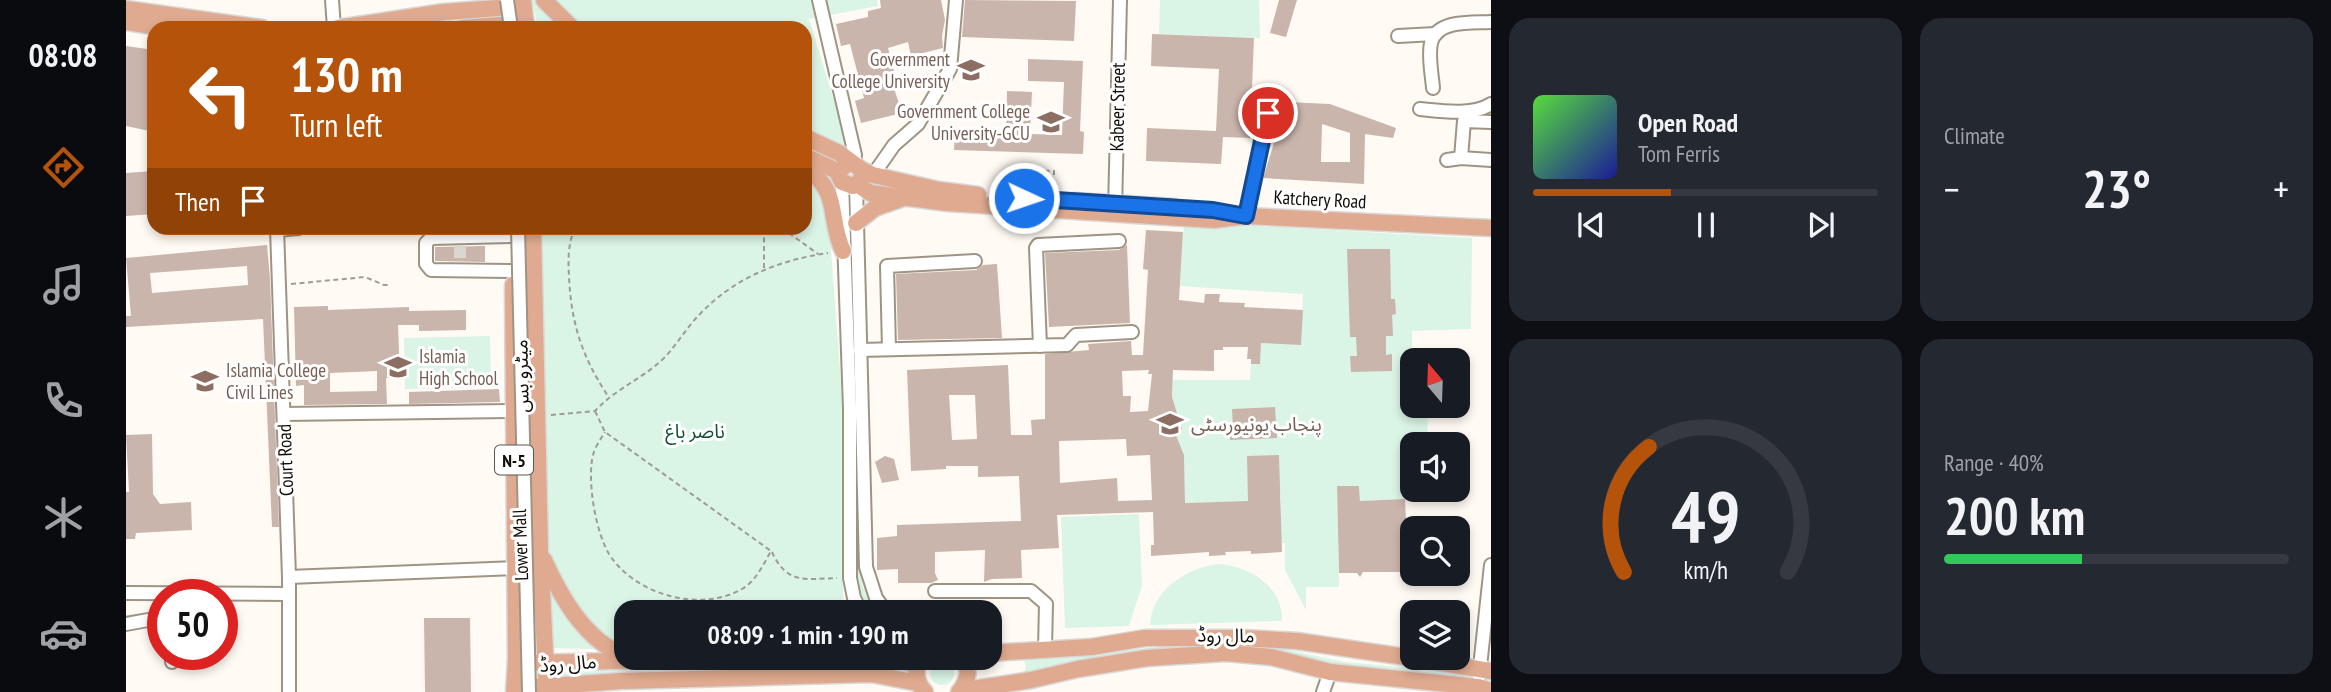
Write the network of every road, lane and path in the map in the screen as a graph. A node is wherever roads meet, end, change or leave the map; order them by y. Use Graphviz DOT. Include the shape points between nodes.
graph roads {
  1 [pos="332,0"];
  2 [pos="523,0"];
  3 [pos="544,0"];
  4 [pos="819,0"];
  5 [pos="956,0"];
  6 [pos="1119,0"];
  7 [pos="500,3"];
  8 [pos="126,9"];
  9 [pos="212,21"];
  10 [pos="335,21"];
  11 [pos="383,21"];
  12 [pos="512,21"];
  13 [pos="512,21"];
  14 [pos="518,21"];
  15 [pos="565,21"];
  16 [pos="126,22"];
  17 [pos="1491,22"];
  18 [pos="147,25"];
  19 [pos="1435,34"];
  20 [pos="1398,36"];
  21 [pos="1433,88"];
  22 [pos="1491,104"];
  23 [pos="1420,109"];
  24 [pos="1268,113"];
  25 [pos="1491,122"];
  26 [pos="812,140"];
  27 [pos="1461,158"];
  28 [pos="812,159"];
  29 [pos="1447,160"];
  30 [pos="1491,160"];
  31 [pos="812,173"];
  32 [pos="854,174"];
  33 [pos="1043,176"];
  34 [pos="903,198"];
  35 [pos="1024,198"];
  36 [pos="1115,208"];
  37 [pos="1246,216"];
  38 [pos="856,223"];
  39 [pos="1491,228"];
  40 [pos="278,235"];
  41 [pos="492,235"];
  42 [pos="514,235"];
  43 [pos="514,235"];
  44 [pos="533,235"];
  45 [pos="573,235"];
  46 [pos="764,235"];
  47 [pos="792,235"];
  48 [pos="1119,241"];
  49 [pos="843,251"];
  50 [pos="818,254"];
  51 [pos="975,261"];
  52 [pos="765,270"];
  53 [pos="513,271"];
  54 [pos="279,285"];
  55 [pos="389,285"];
  56 [pos="1132,332"];
  57 [pos="1040,346"];
  58 [pos="860,349"];
  59 [pos="889,349"];
  60 [pos="608,396"];
  61 [pos="514,411"];
  62 [pos="595,411"];
  63 [pos="284,414"];
  64 [pos="537,416"];
  65 [pos="605,432"];
  66 [pos="540,551"];
  67 [pos="771,551"];
  68 [pos="1491,565"];
  69 [pos="514,568"];
  70 [pos="289,577"];
  71 [pos="850,578"];
  72 [pos="935,591"];
  73 [pos="126,593"];
  74 [pos="147,593"];
  75 [pos="238,594"];
  76 [pos="289,594"];
  77 [pos="855,600"];
  78 [pos="877,600"];
  79 [pos="147,620"];
  80 [pos="126,624"];
  81 [pos="1045,649"];
  82 [pos="614,651"];
  83 [pos="1002,652"];
  84 [pos="1400,656"];
  85 [pos="614,660"];
  86 [pos="516,663"];
  87 [pos="547,663"];
  88 [pos="1487,668"];
  89 [pos="918,670"];
  90 [pos="968,670"];
  91 [pos="1330,672"];
  92 [pos="621,681"];
  93 [pos="547,689"];
  94 [pos="919,689"];
  95 [pos="1482,690"];
  96 [pos="519,691"];
  97 [pos="289,692"];
  98 [pos="608,692"];
  99 [pos="960,692"];
  100 [pos="1323,692"];
  1 -- 10 [label="street"];
  2 -- 14 [label="main road"];
  3 -- 15 [label="main road"];
  4 -- 32 [label="street" via="855,155"];
  5 -- 32 [label="street" via="950,69 918,124"];
  6 -- 36 [label="street, Kabeer Street"];
  7 -- 11 [label="main road"];
  7 -- 12 [label="main road"];
  7 -- 13 [label="main road"];
  8 -- 9 [label="main road"];
  16 -- 18 [label="main road"];
  17 -- 19 [label="street" via="1453,24"];
  19 -- 20 [label="street"];
  19 -- 21 [label="street" via="1430,44"];
  22 -- 23 [label="street" via="1464,111"];
  24 -- 37 [label="street"];
  25 -- 27 [label="street" via="1464,121"];
  26 -- 32 [label="main road" via="839,153"];
  27 -- 29 [label="street"];
  27 -- 30 [label="street"];
  28 -- 32 [label="main road"];
  31 -- 49 [label="main road" via="832,201 836,237"];
  32 -- 34 [label="main road" via="870,193"];
  32 -- 35 [label="main road" via="950,192"];
  32 -- 38 [label="street"];
  32 -- 49 [label="street"];
  33 -- 35 [label="path" via="1054,177 1054,171 1025,170"];
  34 -- 36 [label="main road"];
  34 -- 38 [label="main road" via="875,208"];
  35 -- 36 [label="main road"];
  36 -- 37 [label="main road, Katchery Road" via="1213,210"];
  37 -- 39 [label="main road, Katchery Road"];
  38 -- 58 [label="street"];
  40 -- 54 [label="street, Court Road"];
  41 -- 53 [label="street" via="460,242 428,240 426,264 432,270"];
  42 -- 53 [label="main road, Lower Mall / N-5"];
  43 -- 96 [label="street, میٹرو بس, bridge"];
  44 -- 64 [label="main road, Lower Mall / N-5"];
  45 -- 60 [label="path" via="568,254 572,317 594,374"];
  46 -- 52 [label="path"];
  47 -- 50 [label="path"];
  48 -- 57 [label="street" via="1038,245"];
  49 -- 50 [label="path"];
  49 -- 71 [label="street" via="850,408"];
  50 -- 52 [label="path"];
  51 -- 59 [label="street" via="887,266"];
  52 -- 60 [label="path" via="713,300 661,361"];
  53 -- 61 [label="main road, Lower Mall / N-5"];
  54 -- 55 [label="path" via="353,277"];
  54 -- 63 [label="street, Court Road"];
  56 -- 57 [label="street" via="1076,334 1067,345"];
  57 -- 59 [label="street"];
  58 -- 59 [label="street"];
  58 -- 78 [label="street" via="866,567"];
  60 -- 62 [label="path"];
  61 -- 63 [label="street"];
  61 -- 69 [label="main road, Lower Mall / N-5"];
  62 -- 64 [label="path"];
  62 -- 65 [label="path"];
  63 -- 70 [label="street, Court Road"];
  64 -- 66 [label="main road, Lower Mall / N-5"];
  65 -- 67 [label="path"];
  65 -- 67 [label="path" via="592,459 594,509 608,553 624,572 674,597 708,600 743,588 756,577"];
  66 -- 82 [label="main road" via="555,585 587,631"];
  66 -- 87 [label="main road, Lower Mall / N-5"];
  67 -- 71 [label="path" via="787,575"];
  68 -- 88 [label="street"];
  69 -- 70 [label="street"];
  69 -- 86 [label="main road, Lower Mall / N-5"];
  70 -- 76 [label="street, Court Road"];
  71 -- 77 [label="street"];
  72 -- 81 [label="street" via="1031,591 1046,604"];
  73 -- 74 [label="street"];
  75 -- 76 [label="street"];
  76 -- 97 [label="street, Court Road"];
  79 -- 80 [label="street"];
  81 -- 83 [label="main road, مال روڈ"];
  81 -- 84 [label="main road, مال روڈ" via="1145,638 1242,638"];
  85 -- 87 [label="main road, مال روڈ"];
  86 -- 87 [label="main road, مال روڈ"];
  86 -- 96 [label="main road, Lower Mall / N-5"];
  87 -- 93 [label="main road, Lower Mall / N-5"];
  88 -- 95 [label="street"];
  89 -- 94 [label="main road"];
  90 -- 99 [label="main road"];
  91 -- 95 [label="main road, مال روڈ"];
  91 -- 99 [label="main road, مال روڈ" via="1271,657 1226,653 1147,658"];
  91 -- 100 [label="street"];
  92 -- 93 [label="main road, مال روڈ"];
  92 -- 94 [label="main road, مال روڈ" via="871,674"];
  92 -- 98 [label="main road"];
  93 -- 96 [label="main road, مال روڈ"];
}
